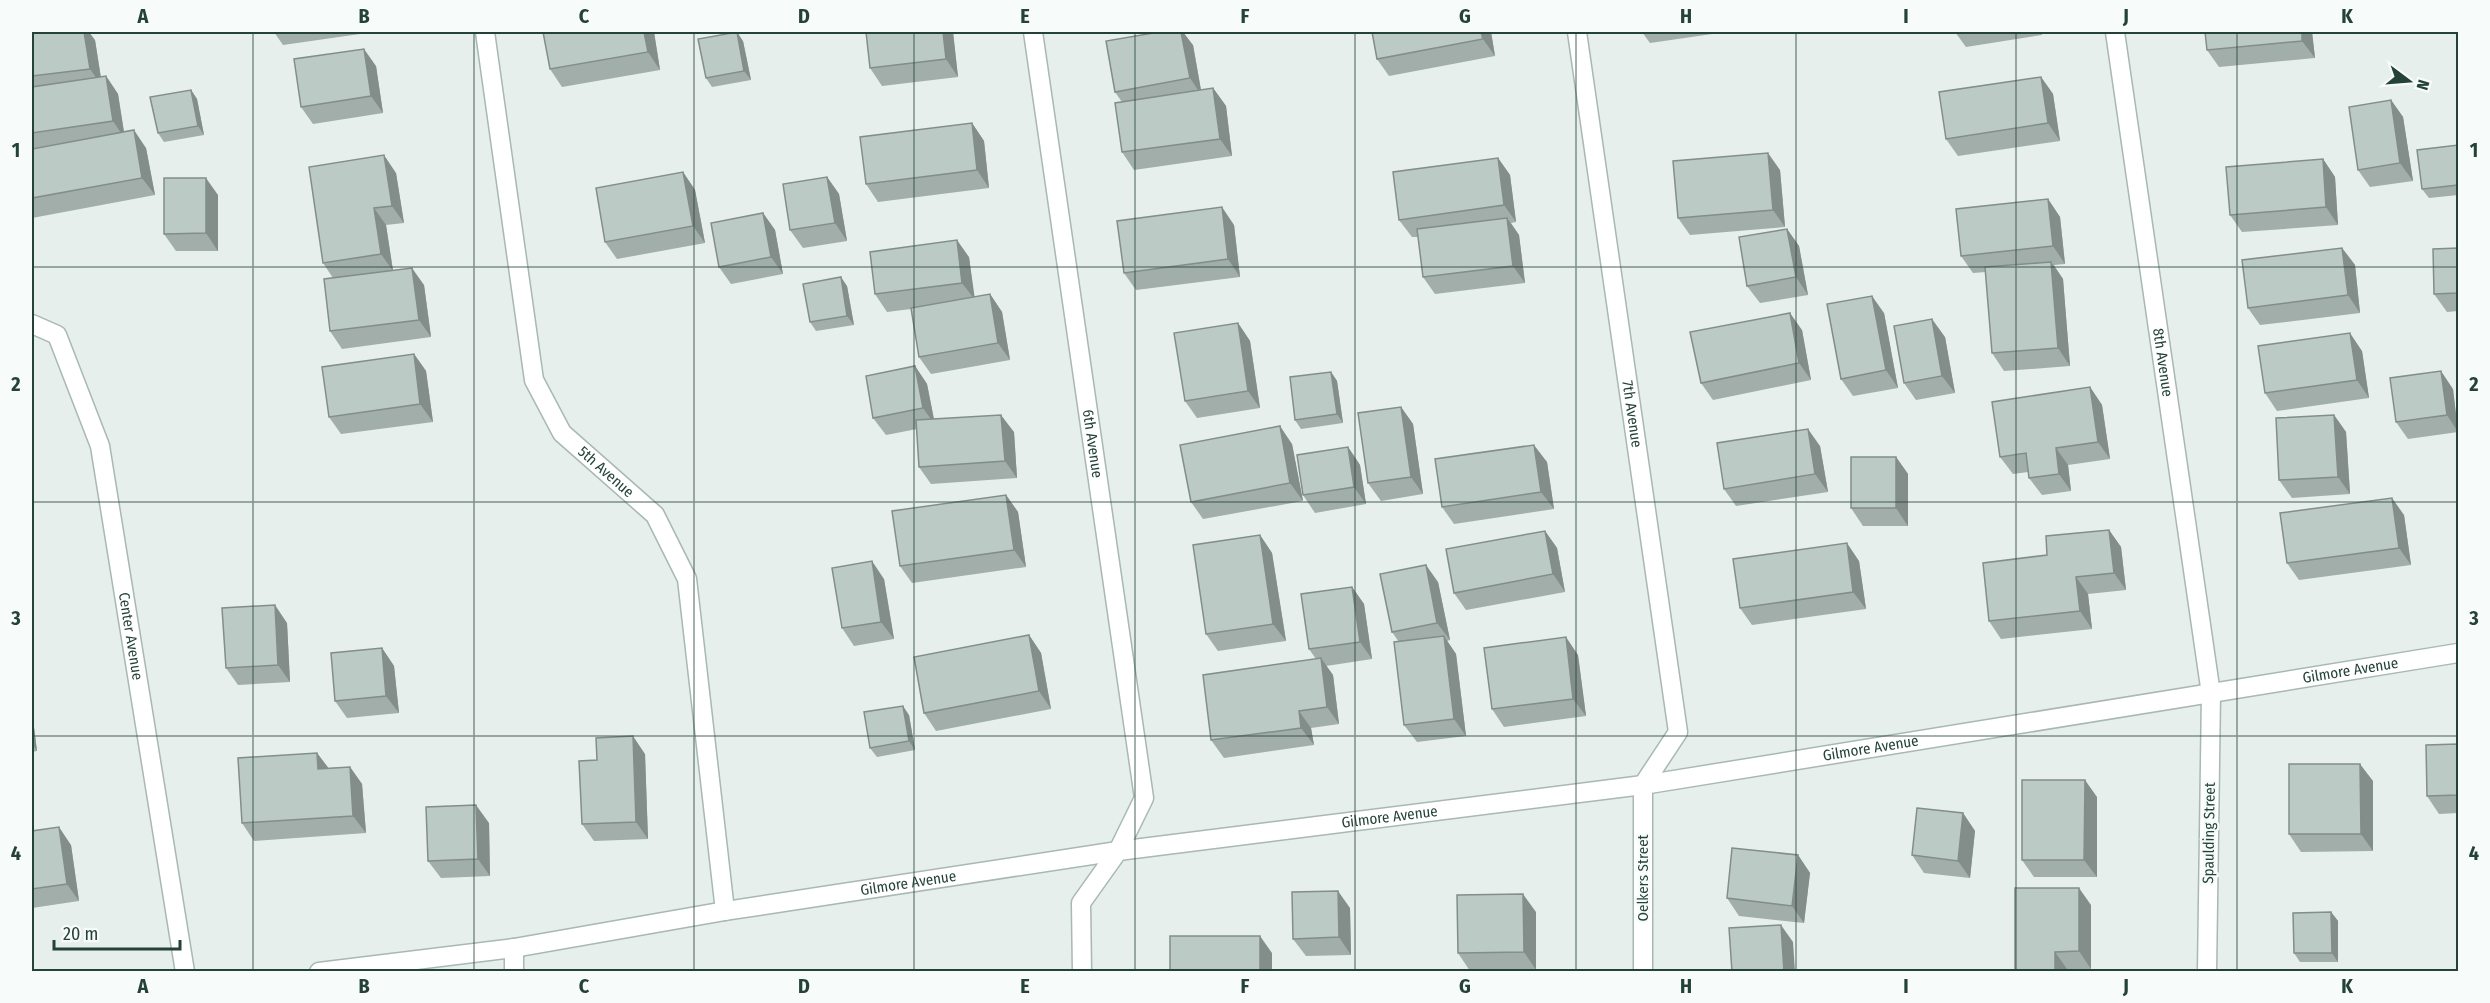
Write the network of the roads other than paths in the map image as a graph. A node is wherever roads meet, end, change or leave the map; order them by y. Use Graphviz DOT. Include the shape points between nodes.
graph roads {
  1 [pos="485,32"];
  2 [pos="1033,32"];
  3 [pos="1577,32"];
  4 [pos="2115,32"];
  5 [pos="32,324"];
  6 [pos="2458,653"];
  7 [pos="2211,694"];
  8 [pos="1643,785"];
  9 [pos="1118,851"];
  10 [pos="725,911"];
  11 [pos="514,948"];
  12 [pos="184,972"];
  13 [pos="319,972"];
  14 [pos="514,972"];
  15 [pos="1082,972"];
  16 [pos="1643,972"];
  17 [pos="2207,972"];
  1 -- 10 [label="street, 5th Avenue" via="534,380 562,433 655,515 687,579"];
  2 -- 9 [label="street, 6th Avenue" via="1144,798"];
  3 -- 8 [label="street, 7th Avenue" via="1678,732"];
  4 -- 7 [label="street, 8th Avenue"];
  5 -- 12 [label="street, Center Avenue" via="57,335 100,446"];
  6 -- 7 [label="street, Gilmore Avenue"];
  7 -- 8 [label="street, Gilmore Avenue"];
  7 -- 17 [label="street, Spaulding Street"];
  8 -- 9 [label="street, Gilmore Avenue"];
  8 -- 16 [label="street, Oelkers Street"];
  9 -- 10 [label="street, Gilmore Avenue"];
  9 -- 15 [label="street, 6th Avenue" via="1081,903"];
  10 -- 11 [label="street, Gilmore Avenue"];
  11 -- 13 [label="street, Gilmore Avenue"];
  11 -- 14 [label="street"];
}
